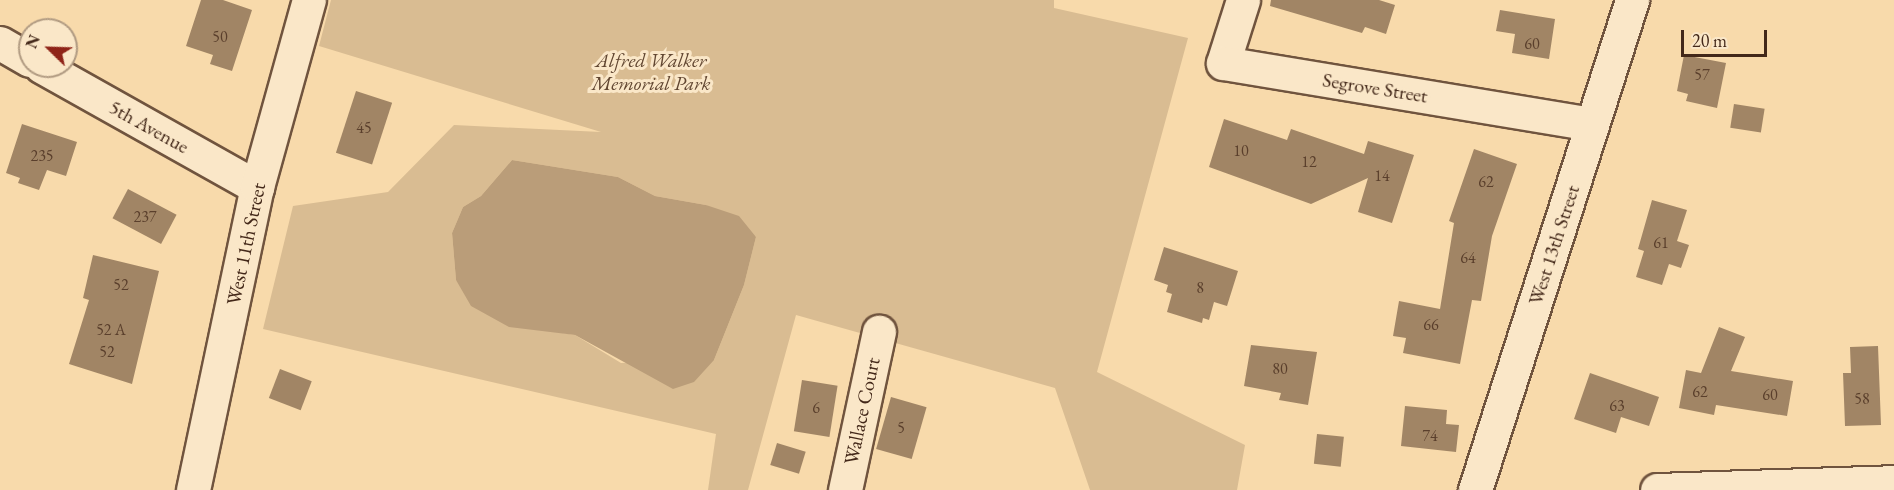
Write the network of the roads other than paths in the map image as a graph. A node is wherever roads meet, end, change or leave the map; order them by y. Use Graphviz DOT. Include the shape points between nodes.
graph roads {
  1 [pos="309,0"];
  2 [pos="1243,0"];
  3 [pos="1632,0"];
  4 [pos="0,43"];
  5 [pos="18,53"];
  6 [pos="62,78"];
  7 [pos="1592,124"];
  8 [pos="257,187"];
  9 [pos="879,332"];
  10 [pos="1894,482"];
  11 [pos="193,490"];
  12 [pos="845,490"];
  13 [pos="1475,490"];
  14 [pos="1657,490"];
  1 -- 8 [label="street, West 11th Street"];
  2 -- 7 [label="street, Segrove Street" via="1223,63"];
  3 -- 7 [label="street, West 13th Street"];
  4 -- 5 [label="street"];
  6 -- 8 [label="street, 5th Avenue"];
  7 -- 13 [label="street, West 13th Street"];
  8 -- 11 [label="street, West 11th Street"];
  9 -- 12 [label="street, Wallace Court"];
  10 -- 14 [label="street"];
}
